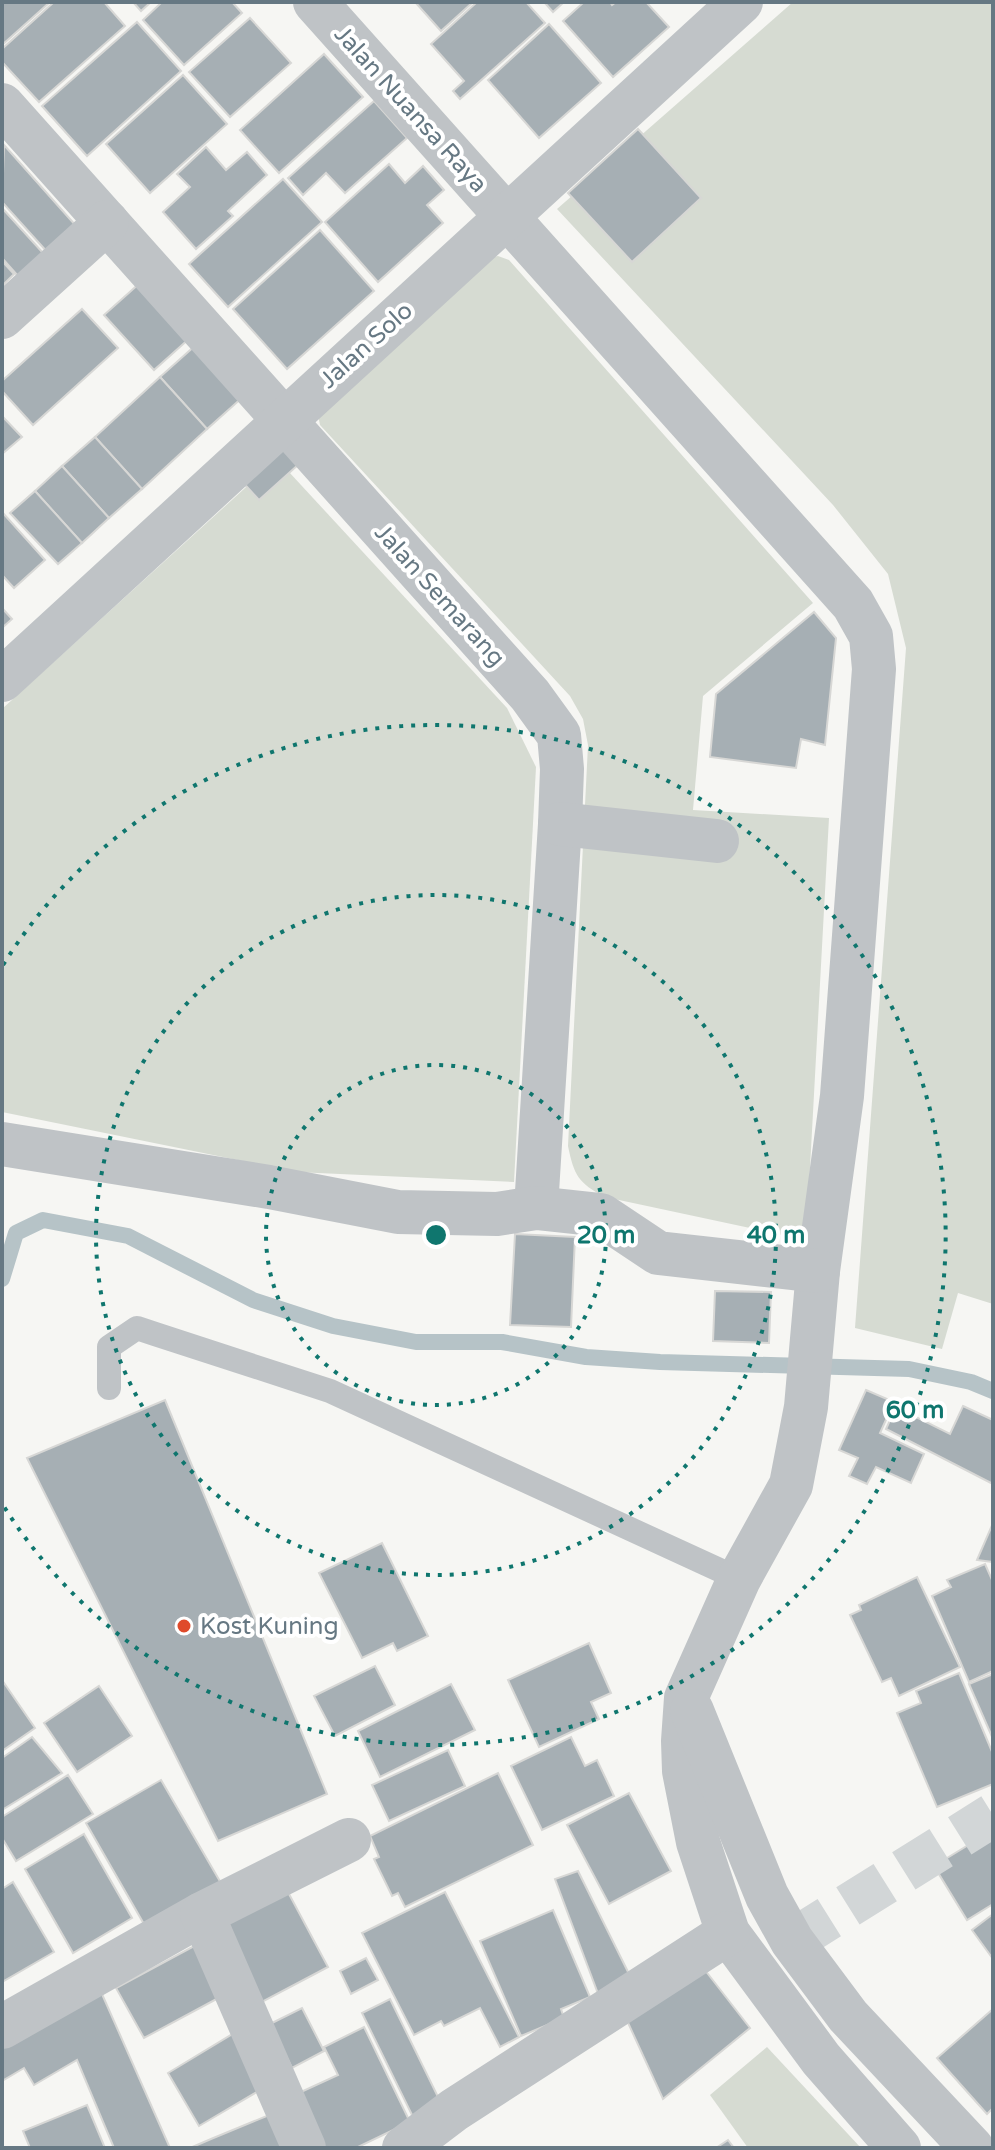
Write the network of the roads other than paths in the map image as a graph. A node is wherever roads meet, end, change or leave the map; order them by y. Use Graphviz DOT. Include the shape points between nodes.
graph roads {
  1 [pos="315,2"];
  2 [pos="732,5"];
  3 [pos="2,105"];
  4 [pos="507,217"];
  5 [pos="107,222"];
  6 [pos="2,317"];
  7 [pos="283,420"];
  8 [pos="2,680"];
  9 [pos="560,824"];
  10 [pos="717,841"];
  11 [pos="2,1144"];
  12 [pos="536,1208"];
  13 [pos="818,1271"];
  14 [pos="109,1388"];
  15 [pos="739,1579"];
  16 [pos="686,1698"];
  17 [pos="349,1840"];
  18 [pos="202,1914"];
  19 [pos="728,1933"];
  20 [pos="2,2027"];
  21 [pos="304,2148"];
  22 [pos="404,2148"];
  23 [pos="899,2148"];
  24 [pos="972,2148"];
  1 -- 4 [label="street, Jalan Nuansa Raya"];
  2 -- 4 [label="street, Jalan Solo"];
  3 -- 5 [label="street, Jalan Semarang"];
  4 -- 7 [label="street, Jalan Solo"];
  4 -- 13 [label="street, Jalan Nuansa Raya" via="853,604 871,636 874,669 842,1096"];
  5 -- 6 [label="street"];
  5 -- 7 [label="street, Jalan Semarang"];
  7 -- 8 [label="street, Jalan Solo"];
  7 -- 9 [label="street, Jalan Semarang" via="530,695 559,735"];
  9 -- 10 [label="street"];
  9 -- 12 [label="street, Jalan Semarang"];
  11 -- 12 [label="street" via="398,1212 497,1214"];
  12 -- 13 [label="street" via="601,1215 658,1253"];
  13 -- 15 [label="street, Jalan Nuansa Raya" via="806,1407 791,1485"];
  14 -- 15 [label="lane" via="109,1347 137,1328 330,1391"];
  15 -- 16 [label="street, Jalan Nuansa Raya"];
  16 -- 19 [label="street" via="684,1771 698,1842"];
  16 -- 24 [label="street" via="767,1896 792,1941 848,2016"];
  17 -- 18 [label="street"];
  18 -- 20 [label="street"];
  18 -- 21 [label="street"];
  19 -- 22 [label="street" via="454,2110"];
  19 -- 23 [label="street" via="821,2059"];
}
